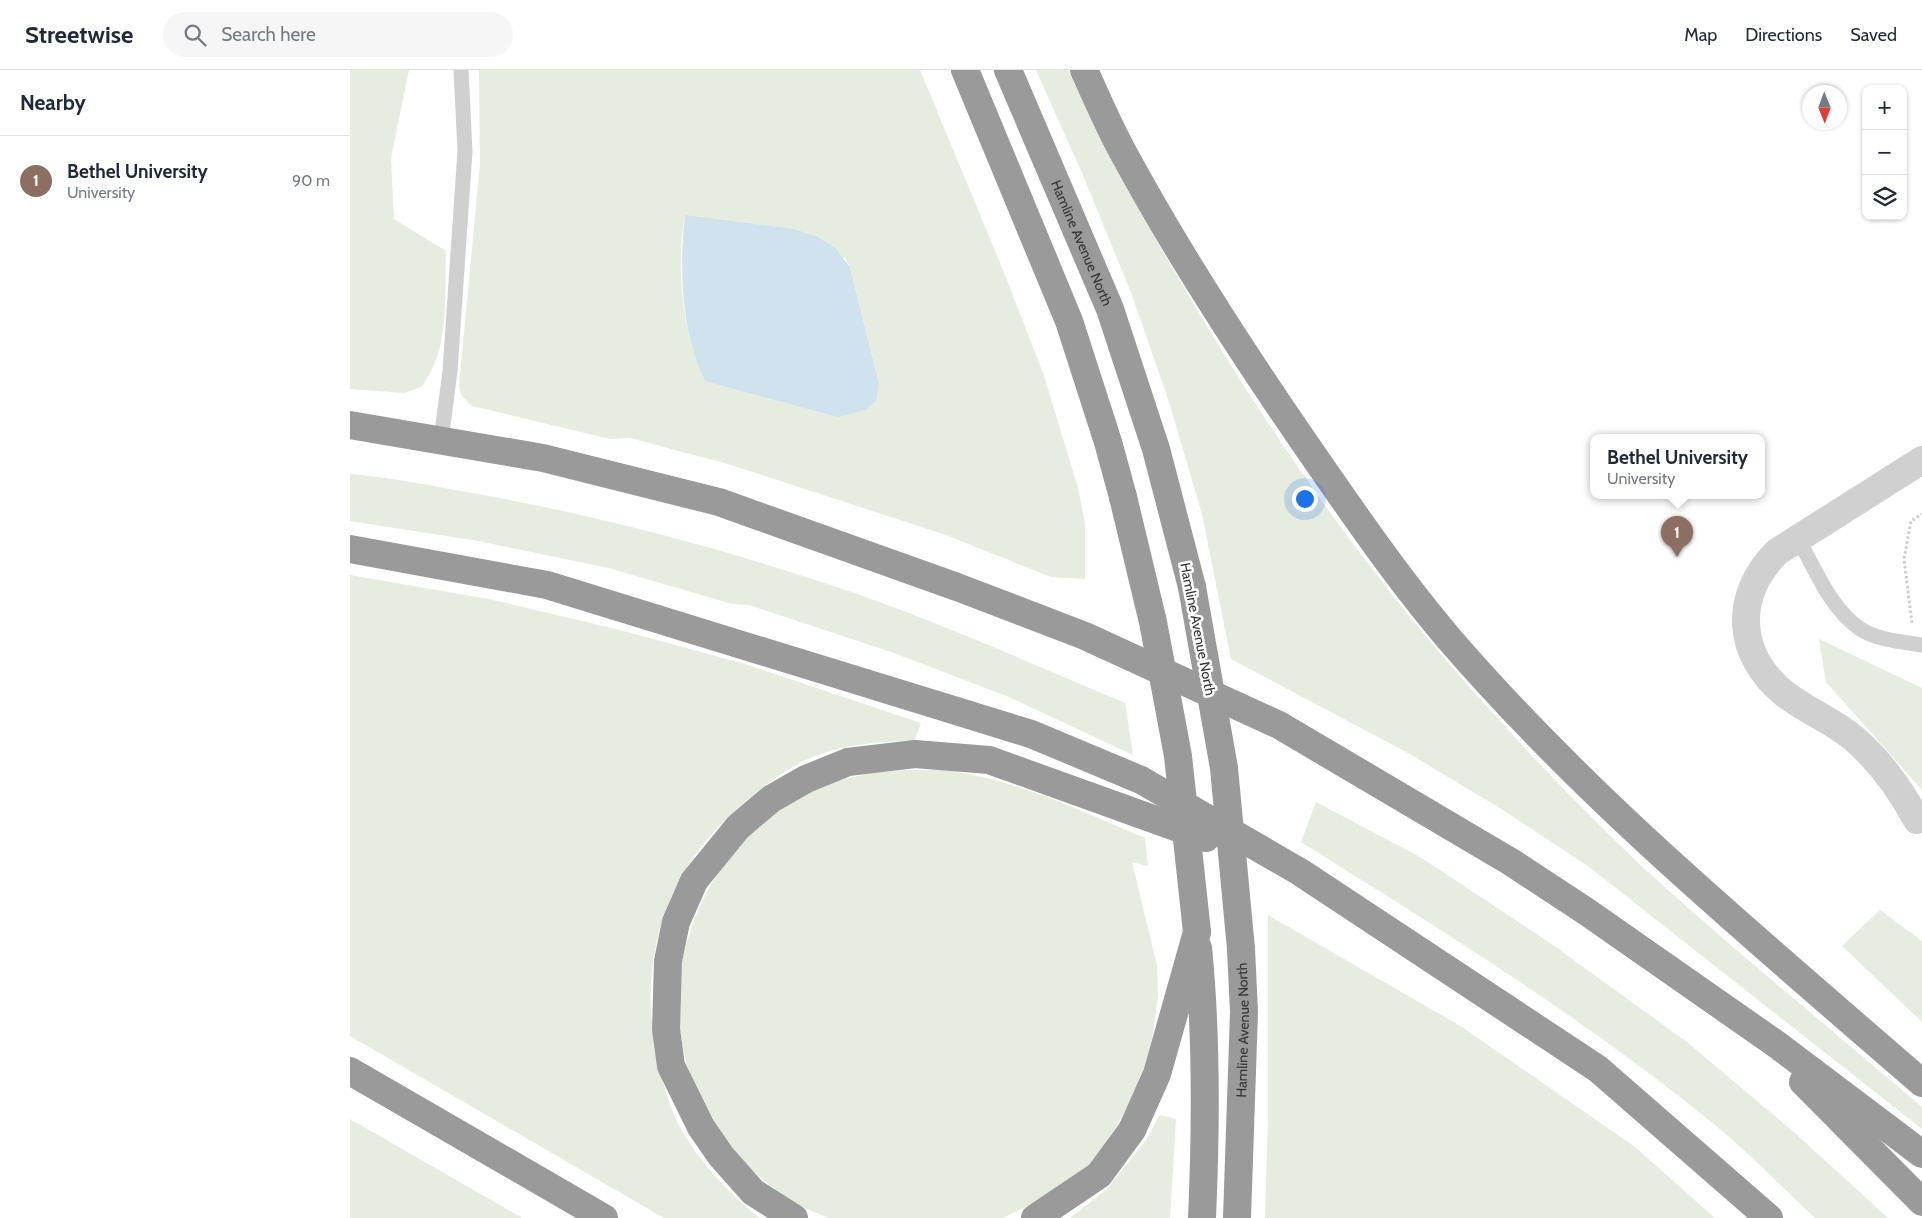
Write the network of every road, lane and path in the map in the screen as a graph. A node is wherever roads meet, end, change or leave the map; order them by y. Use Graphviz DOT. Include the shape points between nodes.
graph roads {
  1 [pos="461,70"];
  2 [pos="965,70"];
  3 [pos="1008,70"];
  4 [pos="1084,70"];
  5 [pos="350,425"];
  6 [pos="441,440"];
  7 [pos="1922,460"];
  8 [pos="1922,514"];
  9 [pos="1798,539"];
  10 [pos="350,549"];
  11 [pos="1913,626"];
  12 [pos="1922,646"];
  13 [pos="1917,820"];
  14 [pos="1300,872"];
  15 [pos="1196,932"];
  16 [pos="1742,1020"];
  17 [pos="350,1070"];
  18 [pos="1922,1083"];
  19 [pos="1922,1154"];
  20 [pos="1922,1202"];
  21 [pos="604,1218"];
  22 [pos="794,1218"];
  23 [pos="1035,1218"];
  24 [pos="1202,1218"];
  25 [pos="1237,1218"];
  26 [pos="1769,1218"];
  1 -- 6 [label="lane" via="465,151 450,371"];
  2 -- 15 [label="highway, bridge" via="1069,321 1108,442 1153,622 1178,756"];
  3 -- 25 [label="highway, Hamline Avenue North, bridge" via="1110,309 1156,449 1192,587 1224,768 1241,949 1244,1012"];
  4 -- 18 [label="highway" via="1122,151 1161,219 1259,375 1346,502 1451,640 1606,803"];
  5 -- 6 [label="highway"];
  6 -- 16 [label="highway" via="542,458 719,502 1085,636 1279,725 1405,798 1518,867"];
  7 -- 9 [label="street"];
  8 -- 11 [label="path" via="1912,521 1904,560"];
  9 -- 12 [label="lane" via="1830,595 1860,628 1886,639"];
  9 -- 13 [label="street" via="1777,552 1763,566 1753,586 1746,608 1746,629 1752,651 1763,674 1786,695 1832,722 1876,760 1899,788"];
  10 -- 14 [label="highway" via="547,585 1031,734 1141,780"];
  14 -- 22 [label="highway" via="989,760 915,754 848,762 806,779 771,799 738,828 694,881 676,922 668,961 666,1029 671,1066 701,1127 753,1192"];
  14 -- 26 [label="highway" via="1598,1069"];
  15 -- 23 [label="highway" via="1158,1074 1132,1130 1098,1175"];
  15 -- 24 [label="highway" via="1205,1016 1206,1133"];
  16 -- 19 [label="highway"];
  16 -- 20 [label="highway"];
  17 -- 21 [label="highway"];
}
